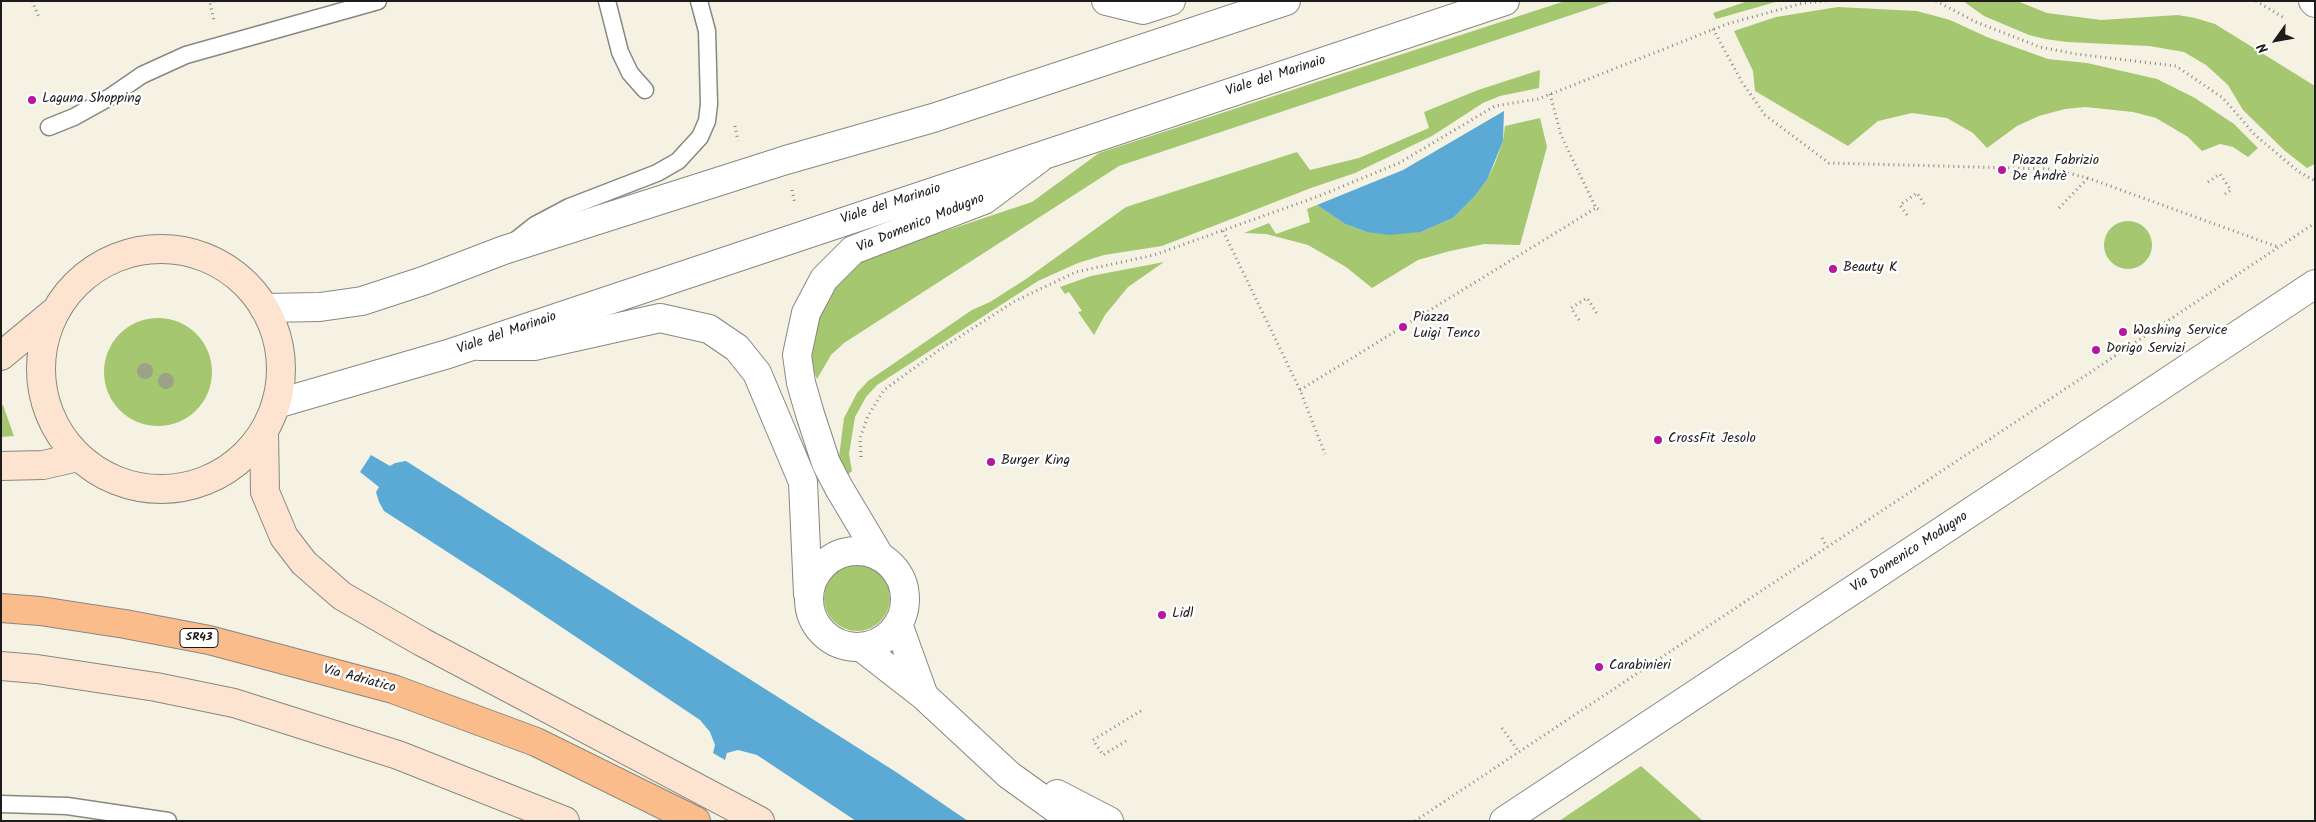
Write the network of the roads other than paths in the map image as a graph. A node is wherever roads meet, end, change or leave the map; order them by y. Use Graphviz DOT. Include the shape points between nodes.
graph roads {
  1 [pos="378,1"];
  2 [pos="607,1"];
  3 [pos="699,1"];
  4 [pos="709,1"];
  5 [pos="1106,1"];
  6 [pos="1171,1"];
  7 [pos="1286,1"];
  8 [pos="1505,1"];
  9 [pos="707,31"];
  10 [pos="645,90"];
  11 [pos="49,127"];
  12 [pos="1045,154"];
  13 [pos="504,250"];
  14 [pos="2315,284"];
  15 [pos="264,308"];
  16 [pos="55,311"];
  17 [pos="470,346"];
  18 [pos="1,356"];
  19 [pos="276,404"];
  20 [pos="264,431"];
  21 [pos="78,457"];
  22 [pos="1,466"];
  23 [pos="879,555"];
  24 [pos="808,594"];
  25 [pos="1,608"];
  26 [pos="898,624"];
  27 [pos="861,647"];
  28 [pos="1,666"];
  29 [pos="924,696"];
  30 [pos="1008,775"];
  31 [pos="1,804"];
  32 [pos="168,821"];
  33 [pos="565,821"];
  34 [pos="696,821"];
  35 [pos="760,821"];
  36 [pos="1073,821"];
  37 [pos="1109,821"];
  38 [pos="1504,821"];
  1 -- 11 [label="lane" via="186,55 142,74 110,97"];
  2 -- 10 [label="lane" via="620,52 630,73"];
  3 -- 9 [label="lane"];
  4 -- 9 [label="lane"];
  5 -- 6 [label="street" via="1143,10"];
  7 -- 13 [label="street" via="932,118 786,160"];
  8 -- 12 [label="street, Viale del Marinaio"];
  9 -- 13 [label="lane" via="707,121 692,148 657,173 569,207 535,225"];
  12 -- 17 [label="street, Viale del Marinaio"];
  12 -- 23 [label="street, Via Domenico Modugno" via="984,200 853,250 824,279 806,313 797,355 810,414 826,463"];
  13 -- 15 [label="street" via="362,301 320,307"];
  14 -- 38 [label="street, Via Domenico Modugno"];
  15 -- 16 [label="main road" via="244,283 219,264 185,251 153,248 102,264 74,285"];
  15 -- 19 [label="main road" via="272,323 281,358"];
  16 -- 18 [label="main road"];
  16 -- 21 [label="main road" via="42,347 43,395 49,415"];
  17 -- 19 [label="street, Viale del Marinaio"];
  17 -- 24 [label="street" via="534,346 660,318 709,330 736,348 757,373 802,482"];
  19 -- 20 [label="main road"];
  20 -- 21 [label="main road" via="240,460 226,470 192,485 172,489 136,487 119,482"];
  20 -- 35 [label="main road" via="265,492 284,537 304,563 342,596 422,642"];
  21 -- 22 [label="main road" via="43,465"];
  23 -- 24 [label="street" via="864,550 833,556 816,572"];
  23 -- 26 [label="street, Via Domenico Modugno" via="895,568 905,593 904,609"];
  24 -- 27 [label="street" via="814,622 822,633 846,646"];
  25 -- 34 [label="main road, Via Adriatico / SR43" via="40,611 209,640 394,689 536,742"];
  26 -- 27 [label="street" via="875,644"];
  26 -- 29 [label="street"];
  27 -- 29 [label="street"];
  28 -- 33 [label="main road" via="37,669 234,702 398,755"];
  29 -- 30 [label="street"];
  30 -- 36 [label="street"];
  30 -- 37 [label="street" via="1036,784"];
  31 -- 32 [label="lane" via="67,806"];
}
